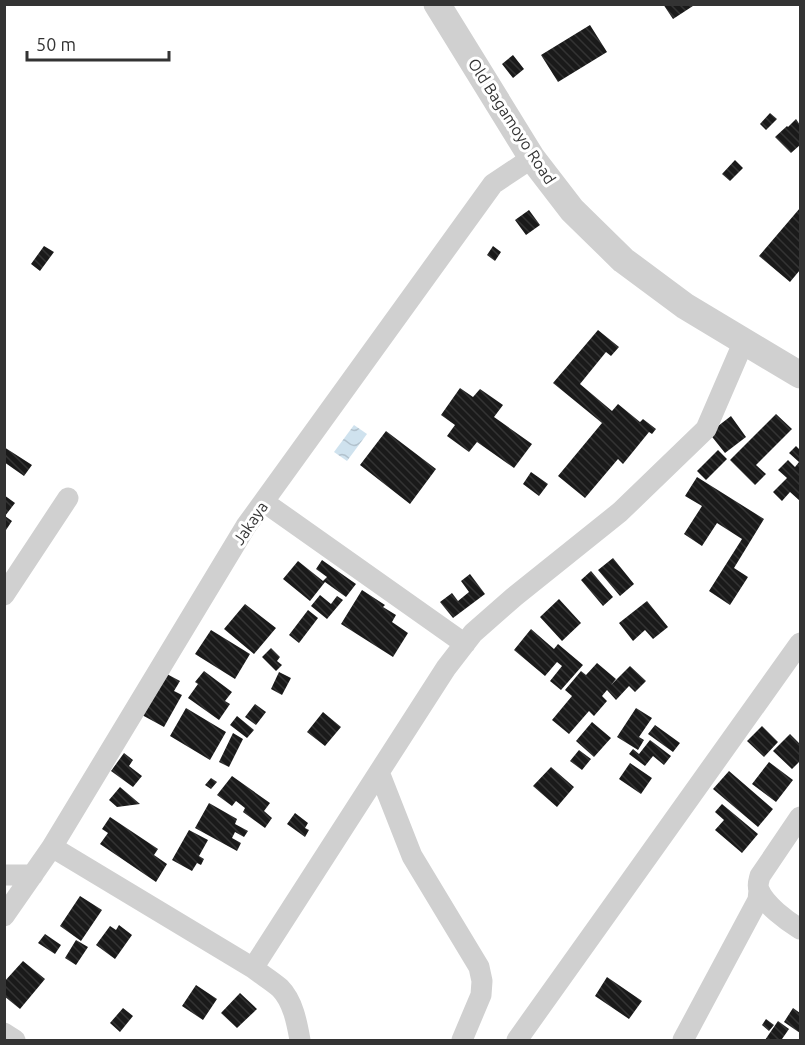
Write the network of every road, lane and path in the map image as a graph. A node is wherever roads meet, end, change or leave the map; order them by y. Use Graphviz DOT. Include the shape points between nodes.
graph roads {
  1 [pos="437,4"];
  2 [pos="532,158"];
  3 [pos="744,341"];
  4 [pos="801,375"];
  5 [pos="68,498"];
  6 [pos="264,502"];
  7 [pos="4,596"];
  8 [pos="801,643"];
  9 [pos="465,644"];
  10 [pos="379,772"];
  11 [pos="801,817"];
  12 [pos="52,847"];
  13 [pos="4,875"];
  14 [pos="33,875"];
  15 [pos="759,890"];
  16 [pos="4,916"];
  17 [pos="801,929"];
  18 [pos="253,968"];
  19 [pos="4,1033"];
  20 [pos="15,1041"];
  21 [pos="300,1041"];
  22 [pos="462,1041"];
  23 [pos="517,1041"];
  24 [pos="683,1041"];
  1 -- 2 [label="street, Old Bagamoyo Road"];
  2 -- 3 [label="street, Old Bagamoyo Road" via="572,210 623,260 685,306"];
  2 -- 6 [label="street, Jakaya" via="493,184"];
  3 -- 4 [label="street, Old Bagamoyo Road"];
  3 -- 9 [label="street" via="706,429 620,512 514,597"];
  5 -- 7 [label="street"];
  6 -- 9 [label="street"];
  6 -- 12 [label="street, Jakaya"];
  8 -- 23 [label="street"];
  9 -- 10 [label="street"];
  10 -- 18 [label="street"];
  10 -- 22 [label="street" via="412,855 479,967 481,995"];
  11 -- 15 [label="street" via="760,876"];
  12 -- 14 [label="street, Jakaya"];
  12 -- 18 [label="street"];
  13 -- 14 [label="street"];
  14 -- 16 [label="street, Jakaya"];
  15 -- 17 [label="street" via="785,920"];
  15 -- 24 [label="street" via="758,900"];
  18 -- 21 [label="street" via="281,989 297,1021"];
  19 -- 20 [label="street"];
}
